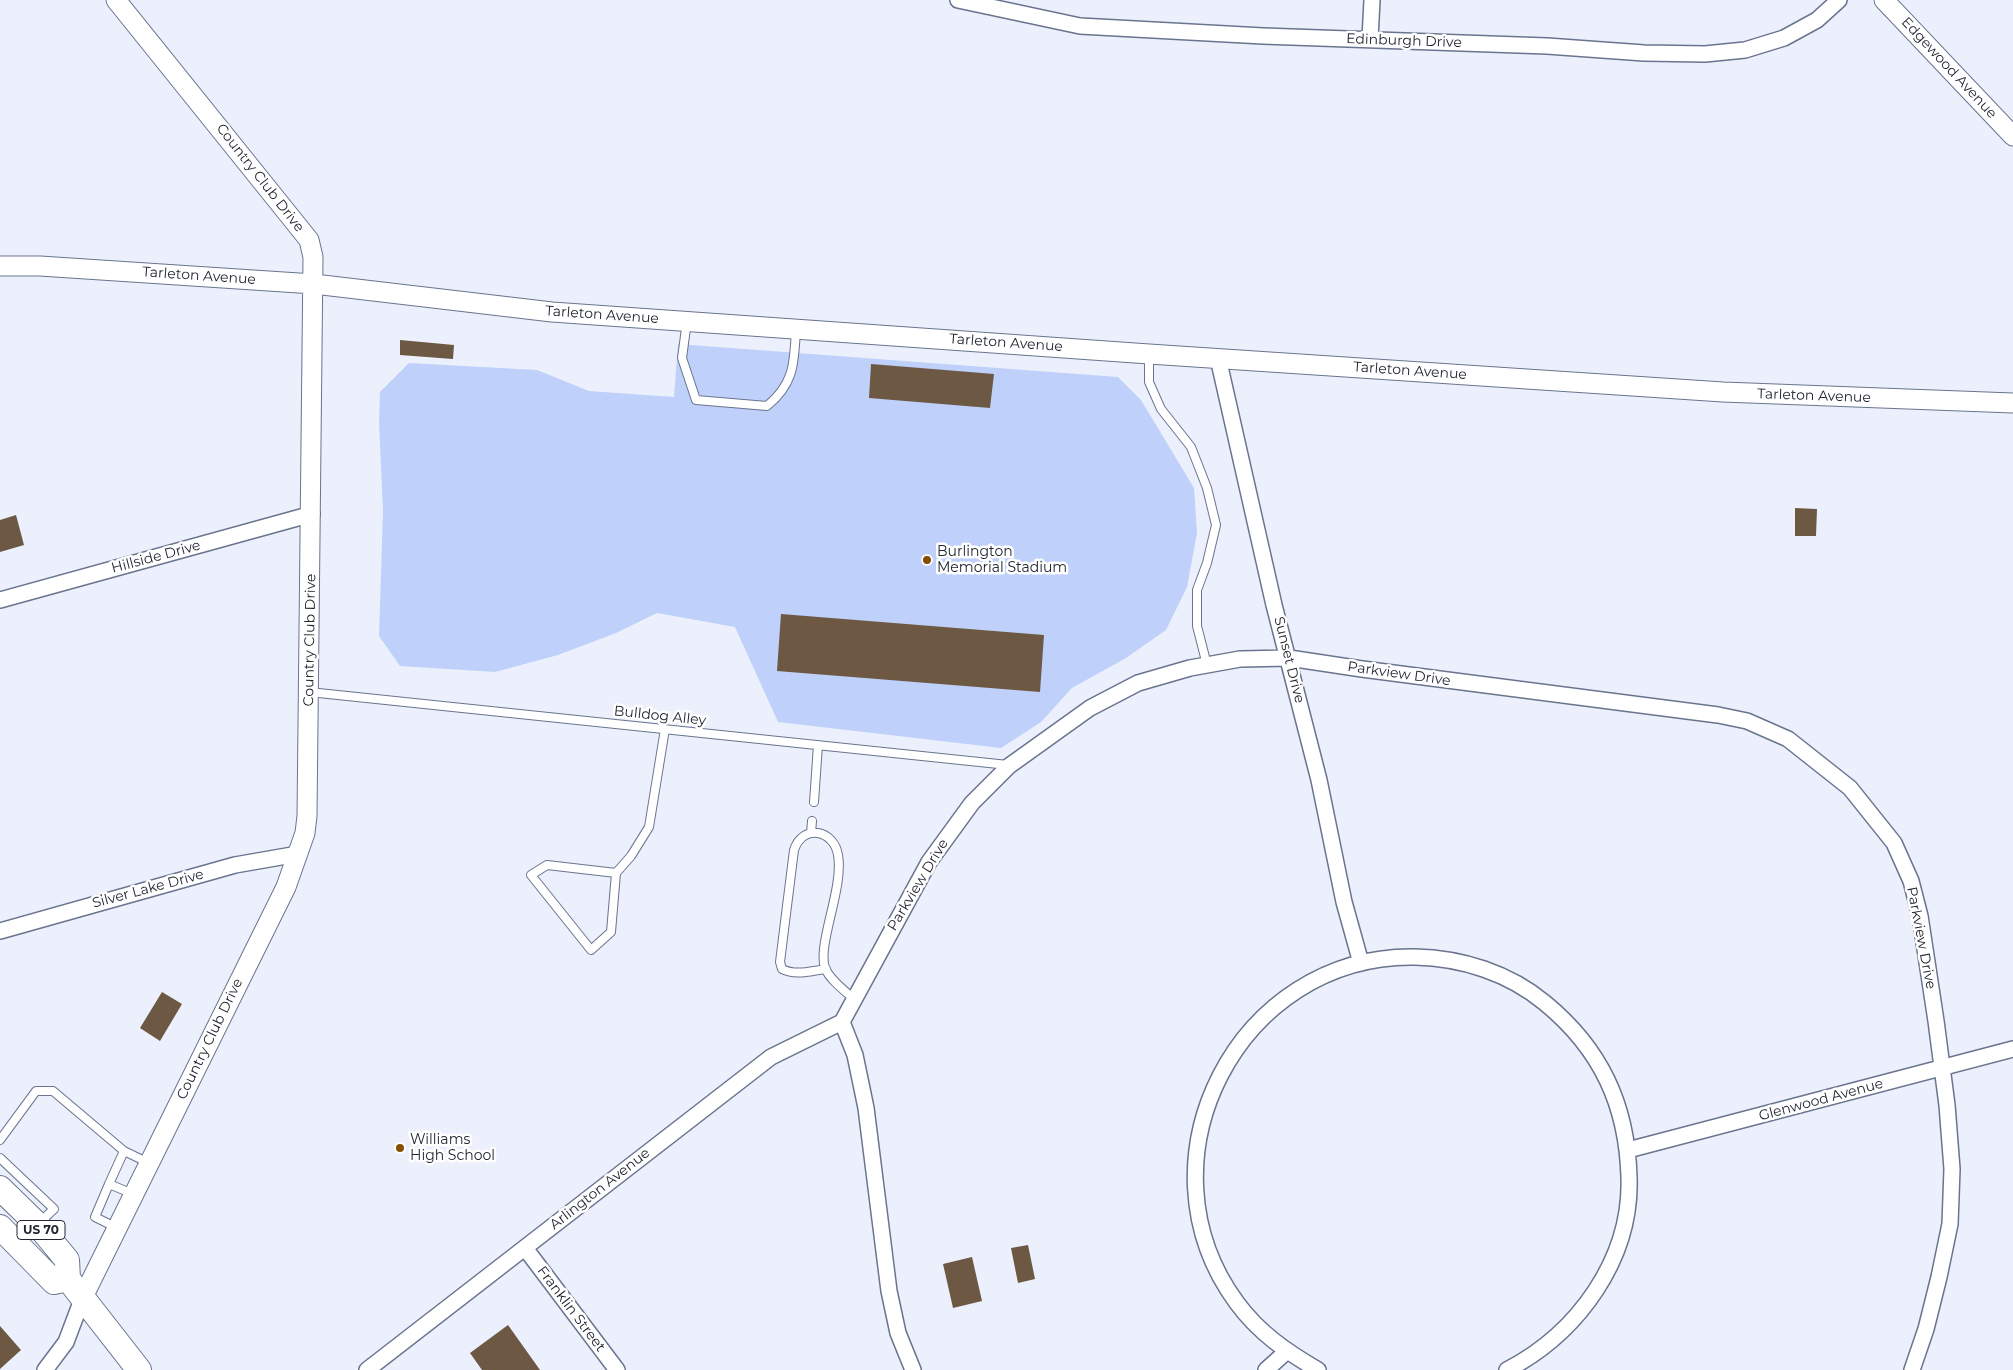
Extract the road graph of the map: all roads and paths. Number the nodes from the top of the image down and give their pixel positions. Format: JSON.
{"nodes":[{"id":1,"x":116,"y":0,"type":"edge"},
{"id":2,"x":958,"y":0,"type":"edge"},
{"id":3,"x":1372,"y":0,"type":"edge"},
{"id":4,"x":1839,"y":0,"type":"edge"},
{"id":5,"x":1884,"y":0,"type":"edge"},
{"id":6,"x":1370,"y":39,"type":"junction"},
{"id":7,"x":2013,"y":136,"type":"edge"},
{"id":8,"x":0,"y":266,"type":"edge"},
{"id":9,"x":314,"y":284,"type":"junction"},
{"id":10,"x":687,"y":321,"type":"junction"},
{"id":11,"x":796,"y":329,"type":"junction"},
{"id":12,"x":1149,"y":354,"type":"junction"},
{"id":13,"x":1218,"y":358,"type":"junction"},
{"id":14,"x":2013,"y":403,"type":"edge"},
{"id":15,"x":312,"y":514,"type":"junction"},
{"id":16,"x":0,"y":600,"type":"edge"},
{"id":17,"x":1289,"y":658,"type":"junction"},
{"id":18,"x":1206,"y":665,"type":"junction"},
{"id":19,"x":309,"y":692,"type":"junction"},
{"id":20,"x":665,"y":729,"type":"junction"},
{"id":21,"x":818,"y":745,"type":"junction"},
{"id":22,"x":1009,"y":766,"type":"junction"},
{"id":23,"x":814,"y":802,"type":"dead end"},
{"id":24,"x":812,"y":821,"type":"dead end"},
{"id":25,"x":811,"y":833,"type":"junction"},
{"id":26,"x":298,"y":854,"type":"junction"},
{"id":27,"x":616,"y":873,"type":"junction"},
{"id":28,"x":0,"y":931,"type":"edge"},
{"id":29,"x":1361,"y":963,"type":"junction"},
{"id":30,"x":826,"y":969,"type":"junction"},
{"id":31,"x":854,"y":999,"type":"junction"},
{"id":32,"x":842,"y":1022,"type":"junction"},
{"id":33,"x":2013,"y":1049,"type":"edge"},
{"id":34,"x":1942,"y":1068,"type":"junction"},
{"id":35,"x":0,"y":1140,"type":"edge"},
{"id":36,"x":1628,"y":1150,"type":"junction"},
{"id":37,"x":124,"y":1151,"type":"junction"},
{"id":38,"x":1,"y":1160,"type":"edge"},
{"id":39,"x":149,"y":1163,"type":"junction"},
{"id":40,"x":109,"y":1184,"type":"junction"},
{"id":41,"x":0,"y":1188,"type":"edge"},
{"id":42,"x":133,"y":1194,"type":"junction"},
{"id":43,"x":38,"y":1225,"type":"junction"},
{"id":44,"x":0,"y":1227,"type":"edge"},
{"id":45,"x":117,"y":1228,"type":"junction"},
{"id":46,"x":525,"y":1248,"type":"junction"},
{"id":47,"x":68,"y":1279,"type":"junction"},
{"id":48,"x":83,"y":1297,"type":"junction"},
{"id":49,"x":1286,"y":1352,"type":"junction"},
{"id":50,"x":45,"y":1370,"type":"edge"},
{"id":51,"x":139,"y":1370,"type":"edge"},
{"id":52,"x":367,"y":1370,"type":"edge"},
{"id":53,"x":617,"y":1370,"type":"edge"},
{"id":54,"x":914,"y":1370,"type":"edge"},
{"id":55,"x":1266,"y":1370,"type":"edge"},
{"id":56,"x":1318,"y":1370,"type":"edge"},
{"id":57,"x":1507,"y":1370,"type":"edge"},
{"id":58,"x":1912,"y":1370,"type":"edge"}],
"edges":[{"from":1,"to":9,"type":"street","name":"Country Club Drive"},
{"from":2,"to":6,"type":"street","name":"Edinburgh Drive"},
{"from":3,"to":6,"type":"street"},
{"from":4,"to":6,"type":"street","name":"Edinburgh Drive"},
{"from":5,"to":7,"type":"street","name":"Edgewood Avenue"},
{"from":8,"to":9,"type":"street","name":"Tarleton Avenue"},
{"from":9,"to":10,"type":"street","name":"Tarleton Avenue"},
{"from":9,"to":15,"type":"street","name":"Country Club Drive"},
{"from":10,"to":11,"type":"street","name":"Tarleton Avenue"},
{"from":10,"to":11,"type":"lane"},
{"from":11,"to":12,"type":"street","name":"Tarleton Avenue"},
{"from":12,"to":13,"type":"street","name":"Tarleton Avenue"},
{"from":12,"to":18,"type":"lane"},
{"from":13,"to":14,"type":"street","name":"Tarleton Avenue"},
{"from":13,"to":17,"type":"street","name":"Sunset Drive"},
{"from":15,"to":16,"type":"street","name":"Hillside Drive"},
{"from":15,"to":19,"type":"street","name":"Country Club Drive"},
{"from":17,"to":18,"type":"street","name":"Parkview Drive"},
{"from":17,"to":29,"type":"street","name":"Sunset Drive"},
{"from":17,"to":34,"type":"street","name":"Parkview Drive"},
{"from":18,"to":22,"type":"street","name":"Parkview Drive"},
{"from":19,"to":20,"type":"lane","name":"Bulldog Alley"},
{"from":19,"to":26,"type":"street","name":"Country Club Drive"},
{"from":20,"to":21,"type":"lane","name":"Bulldog Alley"},
{"from":20,"to":27,"type":"lane"},
{"from":21,"to":22,"type":"lane","name":"Bulldog Alley"},
{"from":21,"to":23,"type":"lane"},
{"from":22,"to":31,"type":"street","name":"Parkview Drive"},
{"from":24,"to":25,"type":"lane"},
{"from":25,"to":30,"type":"lane"},
{"from":25,"to":30,"type":"lane"},
{"from":26,"to":28,"type":"street","name":"Silver Lake Drive"},
{"from":26,"to":39,"type":"street","name":"Country Club Drive"},
{"from":27,"to":27,"type":"lane"},
{"from":29,"to":36,"type":"street"},
{"from":29,"to":49,"type":"street"},
{"from":30,"to":31,"type":"lane"},
{"from":31,"to":32,"type":"street","name":"Parkview Drive"},
{"from":32,"to":46,"type":"street","name":"Arlington Avenue"},
{"from":32,"to":54,"type":"street"},
{"from":33,"to":34,"type":"street","name":"Glenwood Avenue"},
{"from":34,"to":36,"type":"street","name":"Glenwood Avenue"},
{"from":34,"to":58,"type":"street","name":"Parkview Drive"},
{"from":35,"to":37,"type":"lane"},
{"from":36,"to":57,"type":"street"},
{"from":37,"to":39,"type":"lane"},
{"from":37,"to":40,"type":"lane"},
{"from":38,"to":43,"type":"lane"},
{"from":39,"to":42,"type":"street","name":"Country Club Drive"},
{"from":40,"to":42,"type":"lane"},
{"from":40,"to":45,"type":"lane"},
{"from":41,"to":43,"type":"main road","number":"US 70"},
{"from":42,"to":45,"type":"street","name":"Country Club Drive"},
{"from":43,"to":47,"type":"main road","number":"US 70"},
{"from":44,"to":47,"type":"main road","number":"US 70"},
{"from":45,"to":48,"type":"street","name":"Country Club Drive"},
{"from":46,"to":52,"type":"street","name":"Arlington Avenue"},
{"from":46,"to":53,"type":"street","name":"Franklin Street"},
{"from":47,"to":48,"type":"main road","number":"US 70"},
{"from":48,"to":50,"type":"street"},
{"from":48,"to":51,"type":"main road","number":"US 70"},
{"from":49,"to":55,"type":"street"},
{"from":49,"to":56,"type":"street"}]}
